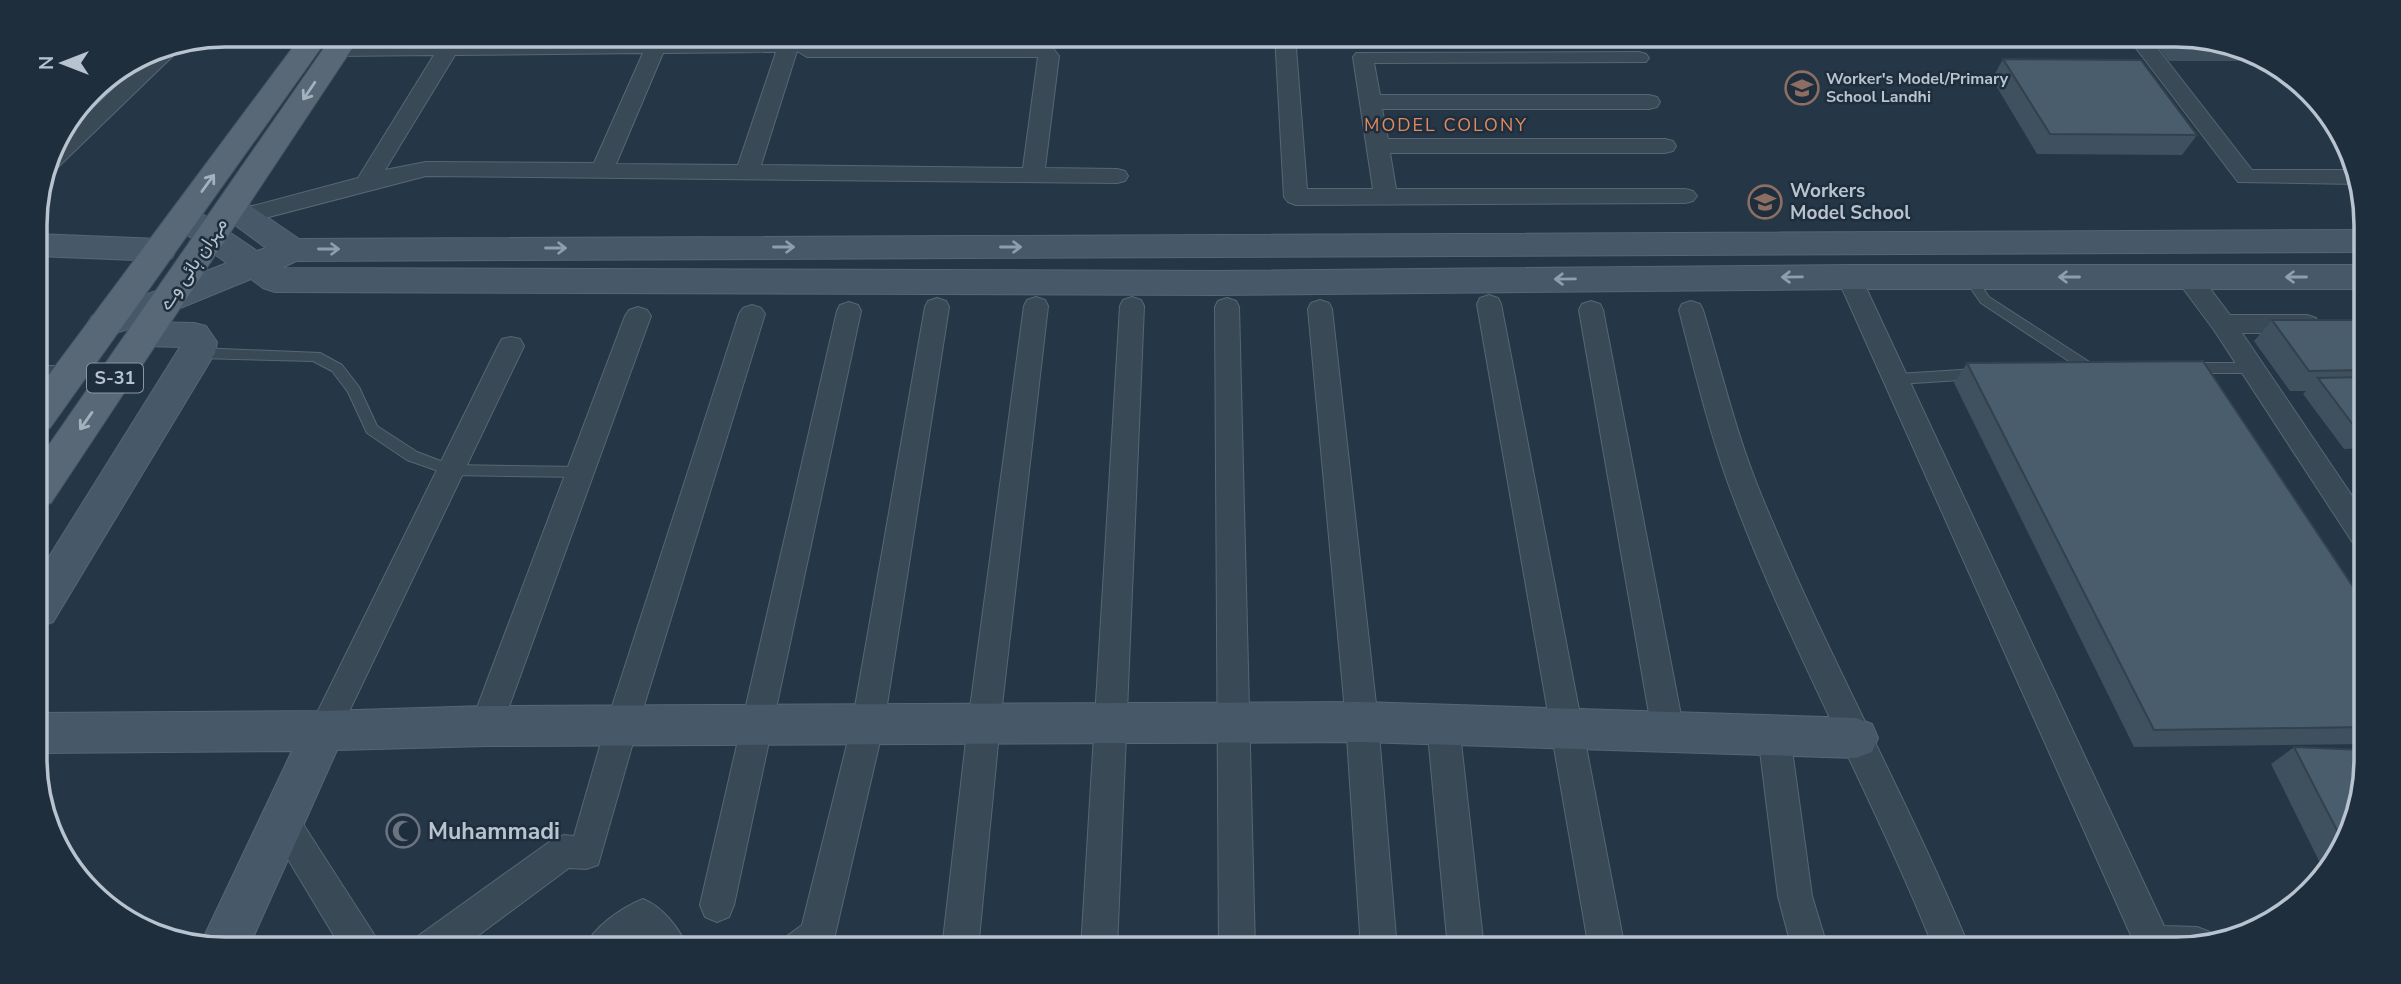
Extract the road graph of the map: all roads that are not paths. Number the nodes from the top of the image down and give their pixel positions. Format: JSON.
{"nodes":[{"id":1,"x":327,"y":47,"type":"edge"},
{"id":2,"x":329,"y":47,"type":"edge"},
{"id":3,"x":458,"y":47,"type":"edge"},
{"id":4,"x":656,"y":47,"type":"edge"},
{"id":5,"x":788,"y":47,"type":"edge"},
{"id":6,"x":899,"y":47,"type":"edge"},
{"id":7,"x":1286,"y":47,"type":"edge"},
{"id":8,"x":1362,"y":47,"type":"edge"},
{"id":9,"x":2145,"y":47,"type":"edge"},
{"id":10,"x":1363,"y":57,"type":"junction"},
{"id":11,"x":1639,"y":58,"type":"dead end"},
{"id":12,"x":155,"y":62,"type":"edge"},
{"id":13,"x":1372,"y":102,"type":"junction"},
{"id":14,"x":1649,"y":102,"type":"dead end"},
{"id":15,"x":1378,"y":146,"type":"junction"},
{"id":16,"x":1665,"y":146,"type":"dead end"},
{"id":17,"x":65,"y":147,"type":"edge"},
{"id":18,"x":602,"y":171,"type":"junction"},
{"id":19,"x":747,"y":173,"type":"junction"},
{"id":20,"x":1033,"y":175,"type":"junction"},
{"id":21,"x":1117,"y":176,"type":"dead end"},
{"id":22,"x":2347,"y":177,"type":"edge"},
{"id":23,"x":365,"y":184,"type":"junction"},
{"id":24,"x":1685,"y":196,"type":"dead end"},
{"id":25,"x":1386,"y":197,"type":"junction"},
{"id":26,"x":237,"y":211,"type":"junction"},
{"id":27,"x":184,"y":217,"type":"junction"},
{"id":28,"x":211,"y":236,"type":"junction"},
{"id":29,"x":2354,"y":241,"type":"edge"},
{"id":30,"x":48,"y":245,"type":"edge"},
{"id":31,"x":160,"y":250,"type":"junction"},
{"id":32,"x":292,"y":250,"type":"junction"},
{"id":33,"x":264,"y":273,"type":"junction"},
{"id":34,"x":1849,"y":277,"type":"junction"},
{"id":35,"x":1969,"y":277,"type":"junction"},
{"id":36,"x":2188,"y":277,"type":"junction"},
{"id":37,"x":2354,"y":277,"type":"edge"},
{"id":38,"x":169,"y":299,"type":"junction"},
{"id":39,"x":1489,"y":304,"type":"dead end"},
{"id":40,"x":1035,"y":306,"type":"dead end"},
{"id":41,"x":1132,"y":306,"type":"dead end"},
{"id":42,"x":937,"y":307,"type":"dead end"},
{"id":43,"x":1227,"y":307,"type":"dead end"},
{"id":44,"x":1320,"y":309,"type":"dead end"},
{"id":45,"x":1591,"y":310,"type":"dead end"},
{"id":46,"x":1691,"y":310,"type":"dead end"},
{"id":47,"x":849,"y":311,"type":"dead end"},
{"id":48,"x":752,"y":314,"type":"dead end"},
{"id":49,"x":638,"y":316,"type":"dead end"},
{"id":50,"x":2223,"y":324,"type":"junction"},
{"id":51,"x":2326,"y":324,"type":"edge"},
{"id":52,"x":104,"y":325,"type":"junction"},
{"id":53,"x":145,"y":334,"type":"junction"},
{"id":54,"x":511,"y":346,"type":"dead end"},
{"id":55,"x":197,"y":353,"type":"junction"},
{"id":56,"x":2170,"y":368,"type":"edge"},
{"id":57,"x":2250,"y":368,"type":"junction"},
{"id":58,"x":2063,"y":369,"type":"edge"},
{"id":59,"x":48,"y":371,"type":"edge"},
{"id":60,"x":71,"y":371,"type":"junction"},
{"id":61,"x":1987,"y":374,"type":"edge"},
{"id":62,"x":1898,"y":379,"type":"junction"},
{"id":63,"x":48,"y":403,"type":"edge"},
{"id":64,"x":450,"y":470,"type":"junction"},
{"id":65,"x":580,"y":472,"type":"junction"},
{"id":66,"x":48,"y":477,"type":"edge"},
{"id":67,"x":2354,"y":522,"type":"edge"},
{"id":68,"x":47,"y":595,"type":"edge"},
{"id":69,"x":1362,"y":722,"type":"junction"},
{"id":70,"x":984,"y":723,"type":"junction"},
{"id":71,"x":1110,"y":723,"type":"junction"},
{"id":72,"x":1233,"y":723,"type":"junction"},
{"id":73,"x":755,"y":724,"type":"junction"},
{"id":74,"x":868,"y":724,"type":"junction"},
{"id":75,"x":1443,"y":724,"type":"junction"},
{"id":76,"x":622,"y":725,"type":"junction"},
{"id":77,"x":486,"y":726,"type":"junction"},
{"id":78,"x":1565,"y":727,"type":"junction"},
{"id":79,"x":324,"y":731,"type":"junction"},
{"id":80,"x":1668,"y":731,"type":"junction"},
{"id":81,"x":47,"y":733,"type":"edge"},
{"id":82,"x":1774,"y":735,"type":"junction"},
{"id":83,"x":1856,"y":738,"type":"junction"},
{"id":84,"x":282,"y":821,"type":"junction"},
{"id":85,"x":717,"y":905,"type":"dead end"},
{"id":86,"x":1237,"y":936,"type":"edge"},
{"id":87,"x":1378,"y":936,"type":"edge"},
{"id":88,"x":1465,"y":936,"type":"edge"},
{"id":89,"x":1605,"y":936,"type":"edge"},
{"id":90,"x":1806,"y":936,"type":"edge"},
{"id":91,"x":1947,"y":936,"type":"edge"},
{"id":92,"x":2150,"y":936,"type":"edge"},
{"id":93,"x":229,"y":937,"type":"edge"},
{"id":94,"x":354,"y":937,"type":"edge"},
{"id":95,"x":447,"y":937,"type":"edge"},
{"id":96,"x":617,"y":937,"type":"edge"},
{"id":97,"x":660,"y":937,"type":"edge"},
{"id":98,"x":815,"y":937,"type":"edge"},
{"id":99,"x":961,"y":937,"type":"edge"},
{"id":100,"x":1100,"y":937,"type":"edge"}],
"edges":[{"from":27,"to":1,"type":"main road","name":"مہران ہائی وے","number":"S-31","one_way":true},
{"from":2,"to":26,"type":"main road","name":"مہران ہائی وے","number":"S-31","one_way":true},
{"from":3,"to":23,"type":"street"},
{"from":4,"to":18,"type":"street"},
{"from":5,"to":19,"type":"street"},
{"from":6,"to":20,"type":"street"},
{"from":7,"to":25,"type":"street"},
{"from":8,"to":10,"type":"street"},
{"from":9,"to":22,"type":"street"},
{"from":10,"to":11,"type":"street"},
{"from":10,"to":13,"type":"street"},
{"from":12,"to":17,"type":"street"},
{"from":13,"to":14,"type":"street"},
{"from":13,"to":15,"type":"street"},
{"from":15,"to":16,"type":"street"},
{"from":15,"to":25,"type":"street"},
{"from":18,"to":19,"type":"street"},
{"from":18,"to":23,"type":"street"},
{"from":19,"to":20,"type":"street"},
{"from":20,"to":21,"type":"street"},
{"from":23,"to":26,"type":"street"},
{"from":24,"to":25,"type":"street"},
{"from":26,"to":28,"type":"main road","name":"مہران ہائی وے","number":"S-31"},
{"from":26,"to":32,"type":"street"},
{"from":27,"to":28,"type":"street"},
{"from":27,"to":31,"type":"main road","name":"مہران ہائی وے","number":"S-31"},
{"from":28,"to":33,"type":"street"},
{"from":28,"to":38,"type":"main road","name":"مہران ہائی وے","number":"S-31"},
{"from":32,"to":29,"type":"street","one_way":true},
{"from":30,"to":31,"type":"street"},
{"from":31,"to":52,"type":"main road","name":"مہران ہائی وے","number":"S-31"},
{"from":32,"to":33,"type":"street"},
{"from":34,"to":33,"type":"street","one_way":true},
{"from":33,"to":38,"type":"street"},
{"from":33,"to":53,"type":"street"},
{"from":34,"to":35,"type":"street"},
{"from":34,"to":62,"type":"street"},
{"from":36,"to":35,"type":"street","one_way":true},
{"from":35,"to":58,"type":"lane"},
{"from":37,"to":36,"type":"street","one_way":true},
{"from":36,"to":50,"type":"street"},
{"from":38,"to":52,"type":"street"},
{"from":38,"to":53,"type":"main road","name":"مہران ہائی وے","number":"S-31"},
{"from":39,"to":78,"type":"street"},
{"from":40,"to":70,"type":"street"},
{"from":41,"to":71,"type":"street"},
{"from":42,"to":74,"type":"street"},
{"from":43,"to":72,"type":"street"},
{"from":44,"to":69,"type":"street"},
{"from":45,"to":80,"type":"street"},
{"from":46,"to":83,"type":"street"},
{"from":47,"to":73,"type":"street"},
{"from":48,"to":76,"type":"street"},
{"from":49,"to":65,"type":"street"},
{"from":50,"to":51,"type":"street"},
{"from":50,"to":57,"type":"street"},
{"from":52,"to":60,"type":"main road","name":"مہران ہائی وے","number":"S-31"},
{"from":53,"to":55,"type":"street"},
{"from":53,"to":66,"type":"main road","name":"مہران ہائی وے","number":"S-31","one_way":true},
{"from":54,"to":64,"type":"street"},
{"from":55,"to":64,"type":"lane"},
{"from":55,"to":68,"type":"street"},
{"from":56,"to":57,"type":"lane"},
{"from":57,"to":67,"type":"street"},
{"from":59,"to":60,"type":"lane"},
{"from":60,"to":63,"type":"main road","name":"مہران ہائی وے","number":"S-31"},
{"from":61,"to":62,"type":"lane"},
{"from":62,"to":92,"type":"street"},
{"from":64,"to":65,"type":"lane"},
{"from":64,"to":79,"type":"street"},
{"from":65,"to":77,"type":"street"},
{"from":69,"to":72,"type":"street"},
{"from":69,"to":75,"type":"street"},
{"from":69,"to":87,"type":"street"},
{"from":70,"to":71,"type":"street"},
{"from":70,"to":74,"type":"street"},
{"from":70,"to":99,"type":"street"},
{"from":71,"to":72,"type":"street"},
{"from":71,"to":100,"type":"street"},
{"from":72,"to":86,"type":"street"},
{"from":73,"to":74,"type":"street"},
{"from":73,"to":76,"type":"street"},
{"from":73,"to":85,"type":"street"},
{"from":74,"to":98,"type":"street"},
{"from":75,"to":78,"type":"street"},
{"from":75,"to":88,"type":"street"},
{"from":76,"to":77,"type":"street"},
{"from":76,"to":95,"type":"street"},
{"from":77,"to":79,"type":"street"},
{"from":78,"to":80,"type":"street"},
{"from":78,"to":89,"type":"street"},
{"from":79,"to":81,"type":"street"},
{"from":79,"to":84,"type":"street"},
{"from":80,"to":82,"type":"street"},
{"from":82,"to":83,"type":"street"},
{"from":82,"to":90,"type":"street"},
{"from":83,"to":91,"type":"street"},
{"from":84,"to":93,"type":"street"},
{"from":84,"to":94,"type":"street"},
{"from":96,"to":97,"type":"street"}]}
